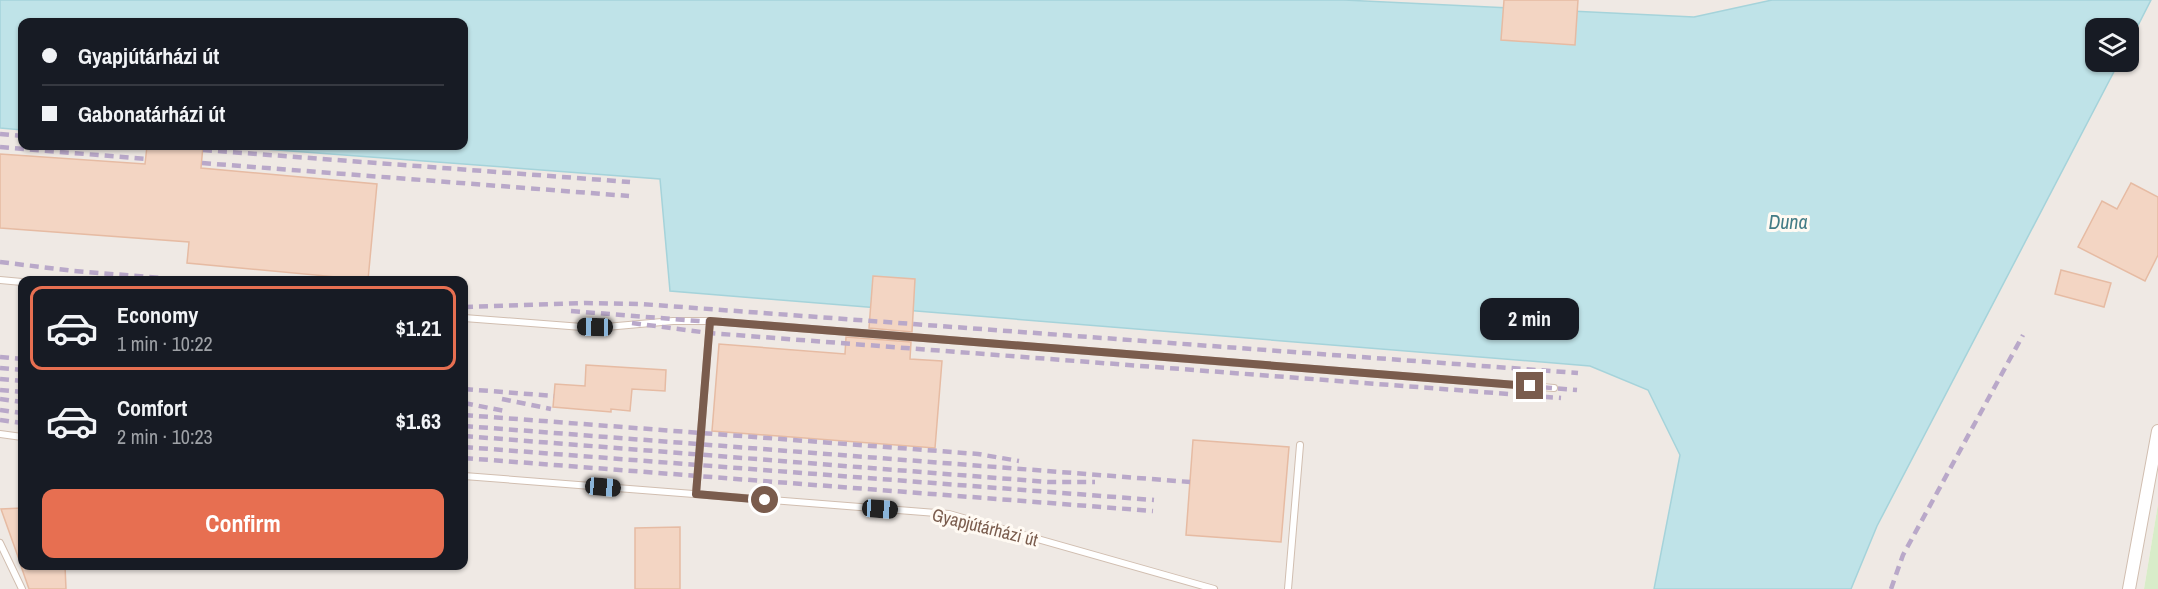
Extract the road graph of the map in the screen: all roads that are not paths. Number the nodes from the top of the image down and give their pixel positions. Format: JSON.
{"nodes":[{"id":1,"x":0,"y":280,"type":"edge"},
{"id":2,"x":18,"y":282,"type":"edge"},
{"id":3,"x":468,"y":318,"type":"edge"},
{"id":4,"x":710,"y":321,"type":"junction"},
{"id":5,"x":1554,"y":388,"type":"dead end"},
{"id":6,"x":2158,"y":430,"type":"edge"},
{"id":7,"x":0,"y":434,"type":"edge"},
{"id":8,"x":18,"y":436,"type":"edge"},
{"id":9,"x":1300,"y":445,"type":"dead end"},
{"id":10,"x":468,"y":476,"type":"edge"},
{"id":11,"x":696,"y":494,"type":"junction"},
{"id":12,"x":0,"y":543,"type":"edge"},
{"id":13,"x":22,"y":589,"type":"edge"},
{"id":14,"x":1214,"y":589,"type":"edge"},
{"id":15,"x":1288,"y":589,"type":"edge"},
{"id":16,"x":2129,"y":589,"type":"edge"}],
"edges":[{"from":1,"to":2,"type":"lane"},
{"from":3,"to":4,"type":"lane"},
{"from":4,"to":5,"type":"lane"},
{"from":4,"to":11,"type":"lane"},
{"from":6,"to":16,"type":"street"},
{"from":7,"to":8,"type":"lane"},
{"from":9,"to":15,"type":"lane"},
{"from":10,"to":11,"type":"lane","name":"Gyapjútárházi út"},
{"from":11,"to":14,"type":"lane","name":"Gyapjútárházi út"},
{"from":12,"to":13,"type":"lane"}]}
